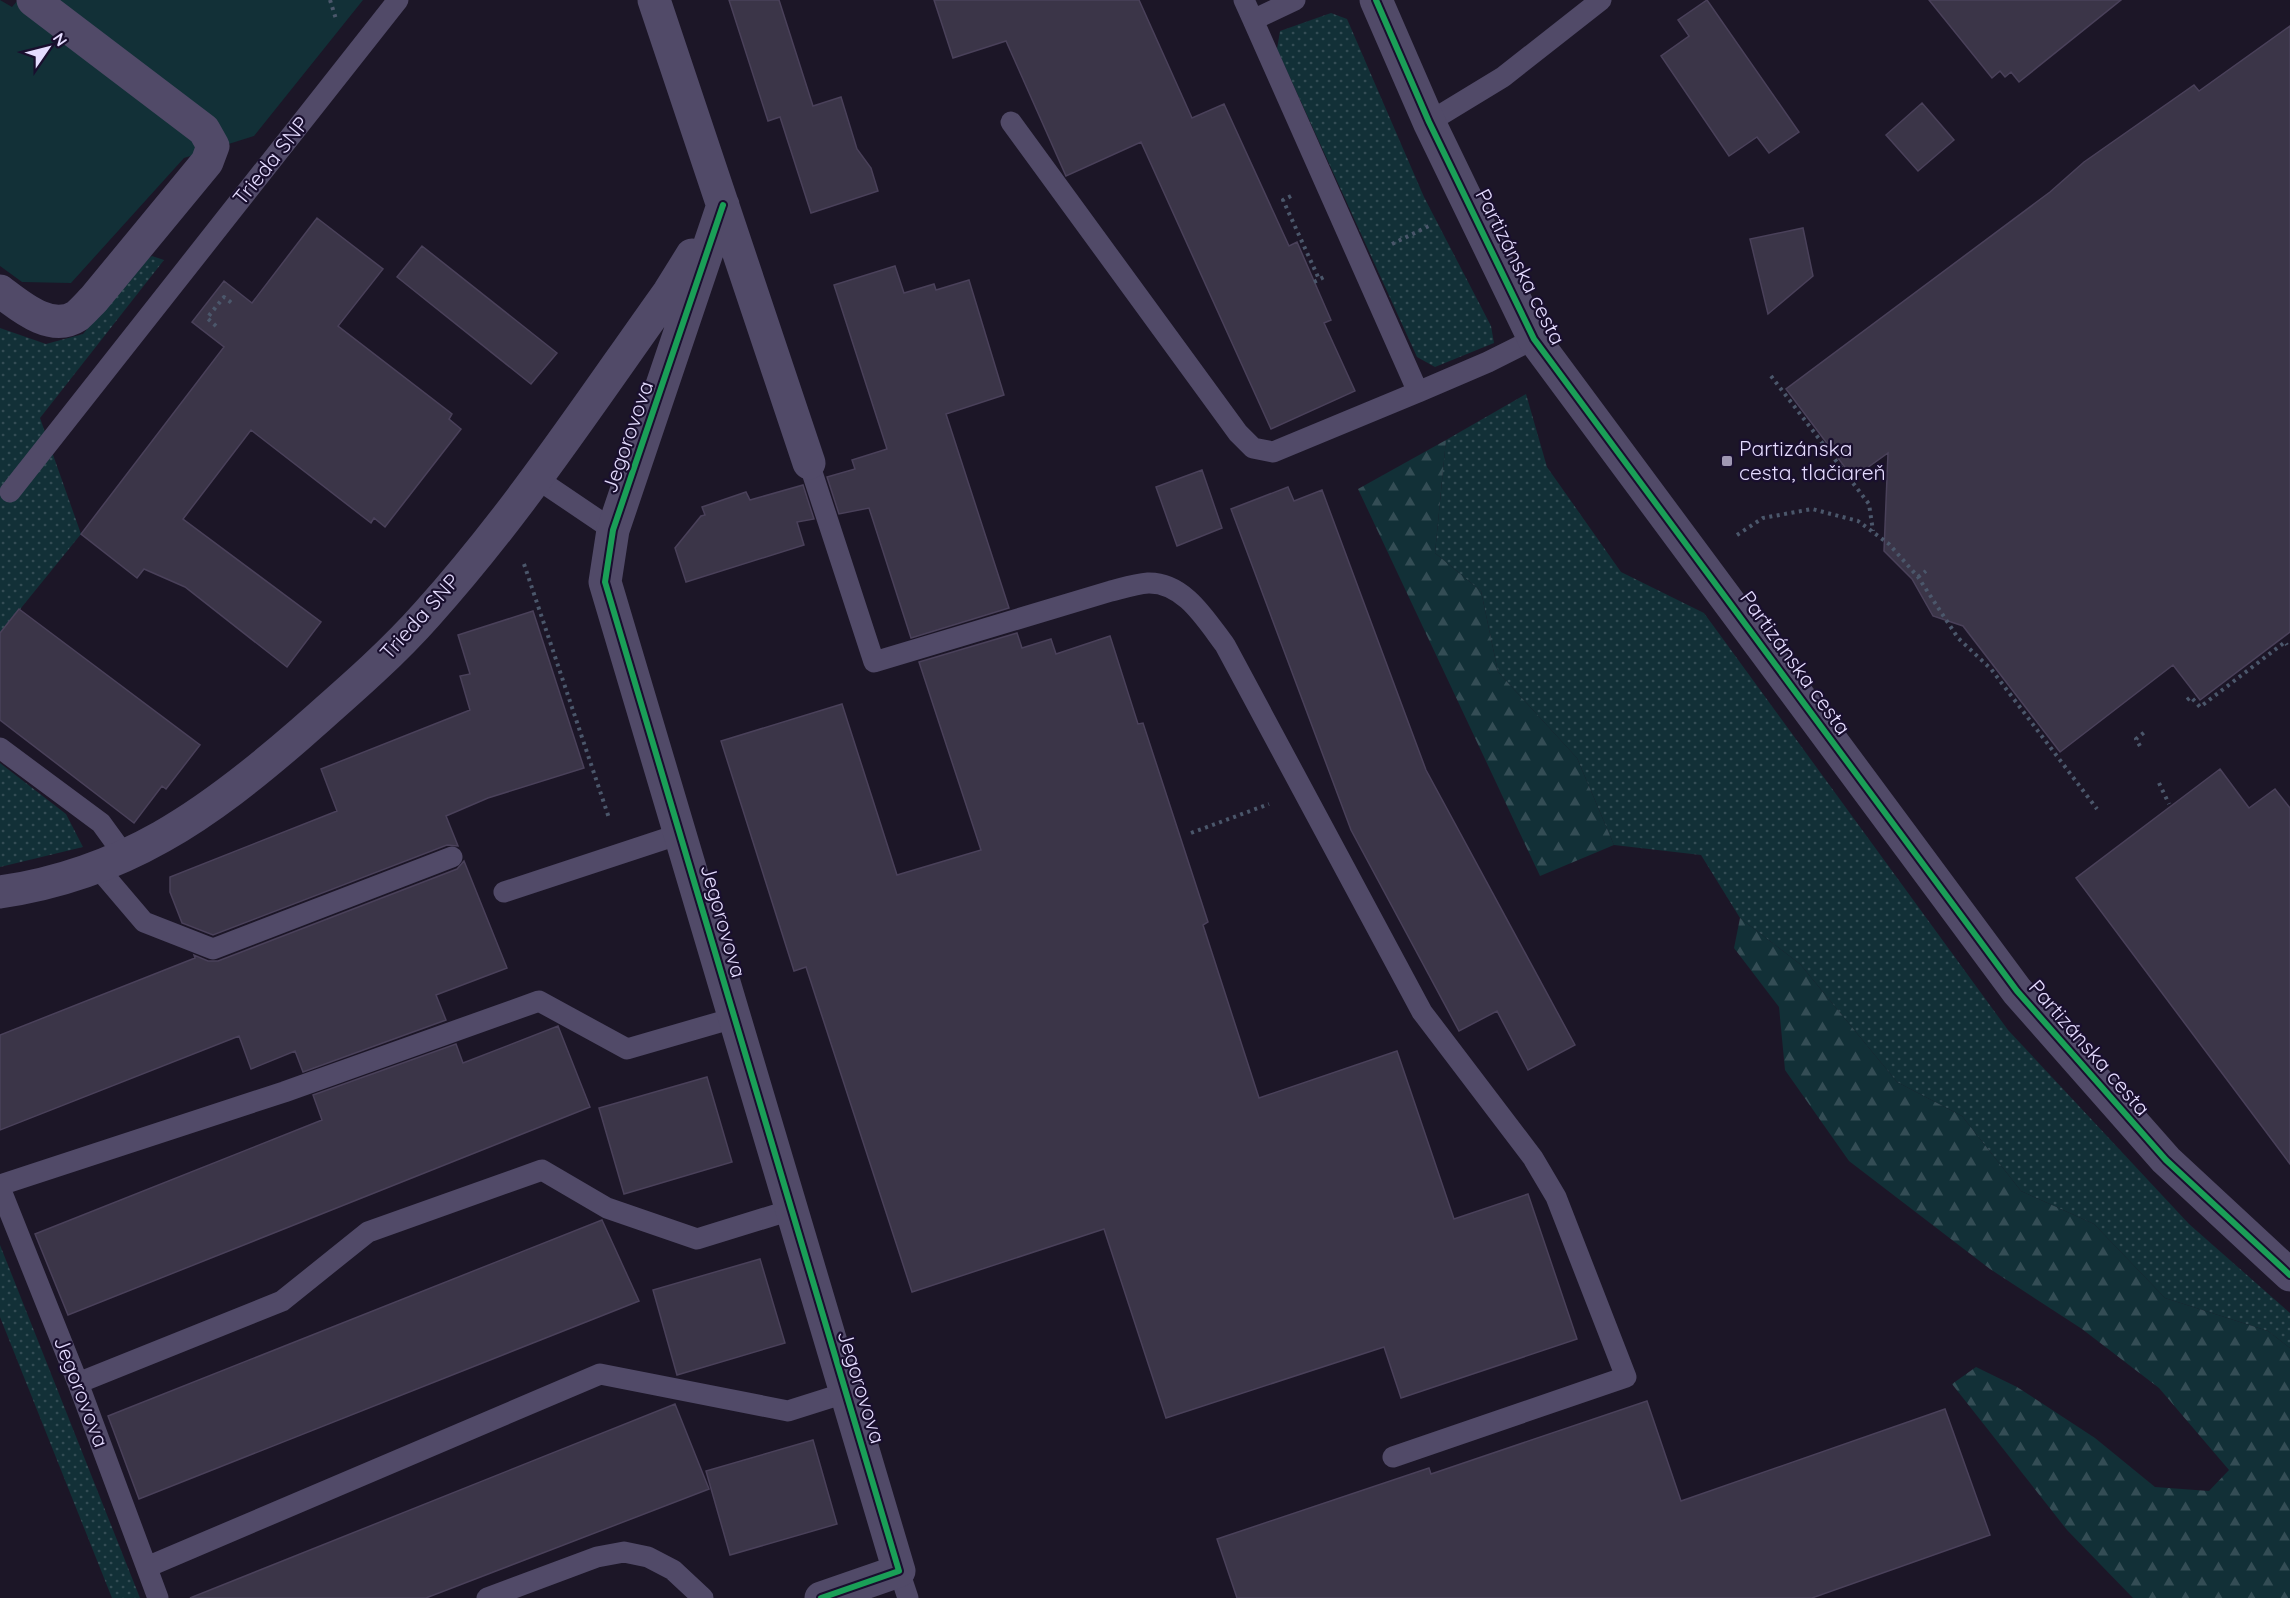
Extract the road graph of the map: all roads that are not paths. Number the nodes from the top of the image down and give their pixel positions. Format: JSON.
{"nodes":[{"id":1,"x":33,"y":0,"type":"edge"},
{"id":2,"x":398,"y":0,"type":"edge"},
{"id":3,"x":654,"y":0,"type":"edge"},
{"id":4,"x":1244,"y":0,"type":"edge"},
{"id":5,"x":1294,"y":0,"type":"edge"},
{"id":6,"x":1376,"y":0,"type":"edge"},
{"id":7,"x":1601,"y":0,"type":"edge"},
{"id":8,"x":1253,"y":20,"type":"junction"},
{"id":9,"x":1011,"y":122,"type":"dead end"},
{"id":10,"x":1429,"y":122,"type":"junction"},
{"id":11,"x":723,"y":205,"type":"junction"},
{"id":12,"x":0,"y":291,"type":"edge"},
{"id":13,"x":1534,"y":339,"type":"junction"},
{"id":14,"x":1418,"y":392,"type":"junction"},
{"id":15,"x":809,"y":463,"type":"joint"},
{"id":16,"x":536,"y":478,"type":"junction"},
{"id":17,"x":10,"y":492,"type":"dead end"},
{"id":18,"x":614,"y":530,"type":"junction"},
{"id":19,"x":0,"y":748,"type":"edge"},
{"id":20,"x":680,"y":834,"type":"junction"},
{"id":21,"x":452,"y":857,"type":"dead end"},
{"id":22,"x":111,"y":862,"type":"junction"},
{"id":23,"x":0,"y":892,"type":"edge"},
{"id":24,"x":504,"y":892,"type":"dead end"},
{"id":25,"x":734,"y":1018,"type":"junction"},
{"id":26,"x":0,"y":1186,"type":"edge"},
{"id":27,"x":791,"y":1210,"type":"junction"},
{"id":28,"x":2290,"y":1275,"type":"edge"},
{"id":29,"x":78,"y":1383,"type":"junction"},
{"id":30,"x":845,"y":1393,"type":"junction"},
{"id":31,"x":1393,"y":1457,"type":"dead end"},
{"id":32,"x":147,"y":1567,"type":"junction"},
{"id":33,"x":903,"y":1584,"type":"edge"},
{"id":34,"x":159,"y":1598,"type":"edge"},
{"id":35,"x":487,"y":1598,"type":"edge"},
{"id":36,"x":702,"y":1598,"type":"edge"},
{"id":37,"x":821,"y":1598,"type":"edge"}],
"edges":[{"from":1,"to":12,"type":"street"},
{"from":2,"to":17,"type":"lane","name":"Trieda SNP"},
{"from":3,"to":11,"type":"street"},
{"from":4,"to":8,"type":"lane"},
{"from":5,"to":8,"type":"lane"},
{"from":6,"to":10,"type":"street","name":"Partizánska cesta"},
{"from":7,"to":10,"type":"lane"},
{"from":8,"to":14,"type":"lane"},
{"from":9,"to":14,"type":"lane"},
{"from":10,"to":13,"type":"street","name":"Partizánska cesta"},
{"from":11,"to":15,"type":"street"},
{"from":11,"to":16,"type":"street","name":"Trieda SNP"},
{"from":11,"to":18,"type":"street","name":"Jegorovova"},
{"from":13,"to":14,"type":"lane"},
{"from":13,"to":28,"type":"street","name":"Partizánska cesta"},
{"from":15,"to":31,"type":"lane"},
{"from":16,"to":18,"type":"lane"},
{"from":16,"to":22,"type":"street","name":"Trieda SNP"},
{"from":18,"to":20,"type":"street","name":"Jegorovova"},
{"from":19,"to":22,"type":"lane"},
{"from":20,"to":24,"type":"lane"},
{"from":20,"to":25,"type":"street","name":"Jegorovova"},
{"from":21,"to":22,"type":"lane"},
{"from":22,"to":23,"type":"street","name":"Trieda SNP"},
{"from":25,"to":26,"type":"lane"},
{"from":25,"to":27,"type":"street","name":"Jegorovova"},
{"from":26,"to":29,"type":"lane","name":"Jegorovova"},
{"from":27,"to":29,"type":"lane"},
{"from":27,"to":30,"type":"street","name":"Jegorovova"},
{"from":29,"to":32,"type":"lane","name":"Jegorovova"},
{"from":30,"to":32,"type":"lane"},
{"from":30,"to":33,"type":"street","name":"Jegorovova"},
{"from":32,"to":34,"type":"lane","name":"Jegorovova"},
{"from":33,"to":37,"type":"street","name":"Jegorovova"},
{"from":35,"to":36,"type":"lane"}]}
